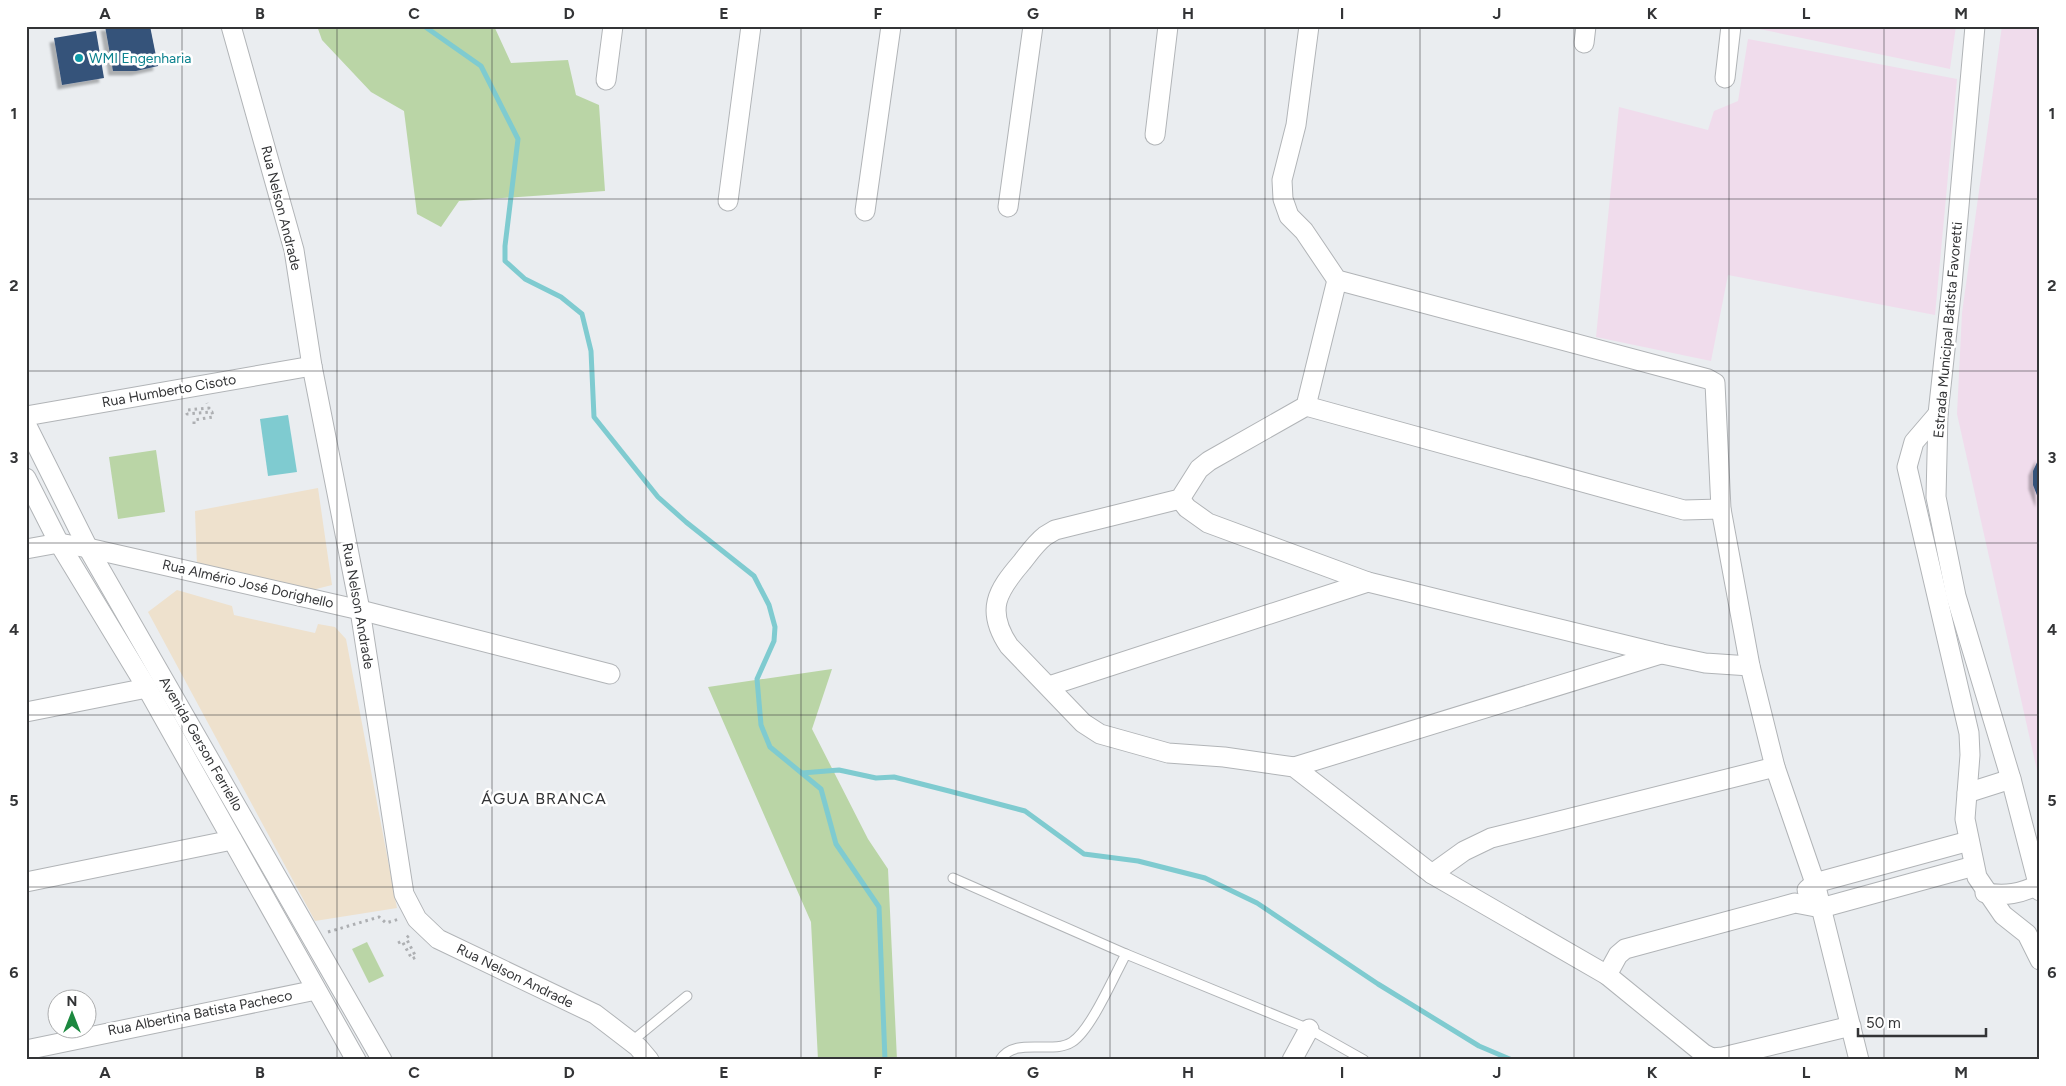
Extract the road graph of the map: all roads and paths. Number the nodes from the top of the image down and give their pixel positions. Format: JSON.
{"nodes":[{"id":1,"x":231,"y":26,"type":"edge"},
{"id":2,"x":613,"y":26,"type":"edge"},
{"id":3,"x":751,"y":26,"type":"edge"},
{"id":4,"x":890,"y":26,"type":"edge"},
{"id":5,"x":1033,"y":26,"type":"edge"},
{"id":6,"x":1168,"y":26,"type":"edge"},
{"id":7,"x":1309,"y":26,"type":"edge"},
{"id":8,"x":1731,"y":26,"type":"edge"},
{"id":9,"x":1975,"y":26,"type":"edge"},
{"id":10,"x":1724,"y":78,"type":"dead end"},
{"id":11,"x":606,"y":80,"type":"dead end"},
{"id":12,"x":1155,"y":135,"type":"dead end"},
{"id":13,"x":728,"y":202,"type":"dead end"},
{"id":14,"x":1008,"y":207,"type":"dead end"},
{"id":15,"x":865,"y":210,"type":"dead end"},
{"id":16,"x":1337,"y":280,"type":"junction"},
{"id":17,"x":312,"y":366,"type":"junction"},
{"id":18,"x":182,"y":389,"type":"junction"},
{"id":19,"x":1306,"y":406,"type":"junction"},
{"id":20,"x":1938,"y":414,"type":"junction"},
{"id":21,"x":26,"y":416,"type":"edge"},
{"id":22,"x":26,"y":424,"type":"edge"},
{"id":23,"x":194,"y":424,"type":"dead end"},
{"id":24,"x":26,"y":478,"type":"edge"},
{"id":25,"x":1180,"y":499,"type":"junction"},
{"id":26,"x":1721,"y":509,"type":"junction"},
{"id":27,"x":59,"y":543,"type":"junction"},
{"id":28,"x":88,"y":548,"type":"junction"},
{"id":29,"x":26,"y":549,"type":"edge"},
{"id":30,"x":1368,"y":582,"type":"junction"},
{"id":31,"x":360,"y":610,"type":"junction"},
{"id":32,"x":1662,"y":654,"type":"junction"},
{"id":33,"x":1750,"y":666,"type":"junction"},
{"id":34,"x":610,"y":674,"type":"dead end"},
{"id":35,"x":1049,"y":686,"type":"junction"},
{"id":36,"x":147,"y":688,"type":"junction"},
{"id":37,"x":26,"y":712,"type":"edge"},
{"id":38,"x":1294,"y":767,"type":"junction"},
{"id":39,"x":1776,"y":767,"type":"junction"},
{"id":40,"x":2011,"y":779,"type":"junction"},
{"id":41,"x":1967,"y":794,"type":"junction"},
{"id":42,"x":232,"y":840,"type":"junction"},
{"id":43,"x":1970,"y":841,"type":"junction"},
{"id":44,"x":1974,"y":866,"type":"junction"},
{"id":45,"x":1432,"y":874,"type":"junction"},
{"id":46,"x":953,"y":878,"type":"dead end"},
{"id":47,"x":26,"y":882,"type":"edge"},
{"id":48,"x":1815,"y":883,"type":"junction"},
{"id":49,"x":2039,"y":888,"type":"edge"},
{"id":50,"x":1986,"y":892,"type":"junction"},
{"id":51,"x":1795,"y":903,"type":"junction"},
{"id":52,"x":1821,"y":908,"type":"junction"},
{"id":53,"x":418,"y":920,"type":"junction"},
{"id":54,"x":312,"y":938,"type":"junction"},
{"id":55,"x":398,"y":943,"type":"dead end"},
{"id":56,"x":1126,"y":954,"type":"junction"},
{"id":57,"x":2040,"y":960,"type":"edge"},
{"id":58,"x":1607,"y":975,"type":"junction"},
{"id":59,"x":316,"y":990,"type":"junction"},
{"id":60,"x":687,"y":996,"type":"dead end"},
{"id":61,"x":1851,"y":1026,"type":"junction"},
{"id":62,"x":1309,"y":1029,"type":"junction"},
{"id":63,"x":630,"y":1042,"type":"junction"},
{"id":64,"x":26,"y":1050,"type":"edge"},
{"id":65,"x":356,"y":1060,"type":"edge"},
{"id":66,"x":382,"y":1060,"type":"edge"},
{"id":67,"x":649,"y":1060,"type":"edge"},
{"id":68,"x":1000,"y":1060,"type":"edge"},
{"id":69,"x":1292,"y":1060,"type":"edge"},
{"id":70,"x":1364,"y":1060,"type":"edge"},
{"id":71,"x":1860,"y":1060,"type":"edge"}],
"edges":[{"from":1,"to":17,"type":"street","name":"Rua Nelson Andrade"},
{"from":2,"to":11,"type":"street"},
{"from":3,"to":13,"type":"street"},
{"from":4,"to":15,"type":"street"},
{"from":5,"to":14,"type":"street"},
{"from":6,"to":12,"type":"street"},
{"from":7,"to":16,"type":"street"},
{"from":8,"to":10,"type":"street"},
{"from":9,"to":20,"type":"street","name":"Estrada Municipal Batista Favoretti"},
{"from":16,"to":19,"type":"street"},
{"from":16,"to":26,"type":"street"},
{"from":17,"to":18,"type":"street","name":"Rua Humberto Cisoto"},
{"from":17,"to":31,"type":"street","name":"Rua Nelson Andrade"},
{"from":18,"to":21,"type":"street","name":"Rua Humberto Cisoto"},
{"from":18,"to":23,"type":"path"},
{"from":19,"to":25,"type":"street"},
{"from":19,"to":26,"type":"street"},
{"from":20,"to":40,"type":"street","name":"Estrada Municipal Batista Favoretti"},
{"from":20,"to":41,"type":"street"},
{"from":22,"to":28,"type":"street","name":"Avenida Gerson Ferriello"},
{"from":24,"to":27,"type":"street","name":"Avenida Gerson Ferriello"},
{"from":25,"to":30,"type":"street"},
{"from":25,"to":35,"type":"street"},
{"from":26,"to":33,"type":"street"},
{"from":27,"to":28,"type":"street","name":"Rua Almério José Dorighello"},
{"from":27,"to":29,"type":"street"},
{"from":27,"to":36,"type":"street","name":"Avenida Gerson Ferriello"},
{"from":28,"to":31,"type":"street","name":"Rua Almério José Dorighello"},
{"from":28,"to":54,"type":"street","name":"Avenida Gerson Ferriello"},
{"from":30,"to":32,"type":"street"},
{"from":30,"to":35,"type":"street"},
{"from":31,"to":34,"type":"street","name":"Rua Almério José Dorighello"},
{"from":31,"to":53,"type":"street","name":"Rua Nelson Andrade"},
{"from":32,"to":33,"type":"street"},
{"from":32,"to":38,"type":"street"},
{"from":33,"to":39,"type":"street"},
{"from":35,"to":38,"type":"street"},
{"from":36,"to":37,"type":"street"},
{"from":36,"to":42,"type":"street","name":"Avenida Gerson Ferriello"},
{"from":38,"to":45,"type":"street"},
{"from":39,"to":45,"type":"street"},
{"from":39,"to":48,"type":"street"},
{"from":40,"to":41,"type":"street"},
{"from":40,"to":49,"type":"street","name":"Estrada Municipal Batista Favoretti"},
{"from":41,"to":43,"type":"street"},
{"from":42,"to":47,"type":"street"},
{"from":42,"to":59,"type":"street","name":"Avenida Gerson Ferriello"},
{"from":43,"to":44,"type":"street"},
{"from":43,"to":48,"type":"street"},
{"from":44,"to":50,"type":"street"},
{"from":44,"to":52,"type":"street"},
{"from":45,"to":58,"type":"street"},
{"from":46,"to":56,"type":"lane"},
{"from":48,"to":51,"type":"street"},
{"from":48,"to":52,"type":"street"},
{"from":49,"to":50,"type":"street"},
{"from":50,"to":57,"type":"street"},
{"from":51,"to":52,"type":"street"},
{"from":51,"to":58,"type":"street"},
{"from":52,"to":61,"type":"street"},
{"from":53,"to":54,"type":"path"},
{"from":53,"to":55,"type":"path"},
{"from":53,"to":63,"type":"street","name":"Rua Nelson Andrade"},
{"from":54,"to":66,"type":"street","name":"Avenida Gerson Ferriello"},
{"from":56,"to":62,"type":"lane"},
{"from":56,"to":68,"type":"lane"},
{"from":58,"to":61,"type":"street"},
{"from":59,"to":64,"type":"street","name":"Rua Albertina Batista Pacheco"},
{"from":59,"to":65,"type":"street","name":"Avenida Gerson Ferriello"},
{"from":60,"to":63,"type":"lane"},
{"from":61,"to":71,"type":"street"},
{"from":62,"to":69,"type":"street"},
{"from":62,"to":70,"type":"lane"},
{"from":63,"to":67,"type":"street","name":"Rua Nelson Andrade"}]}
